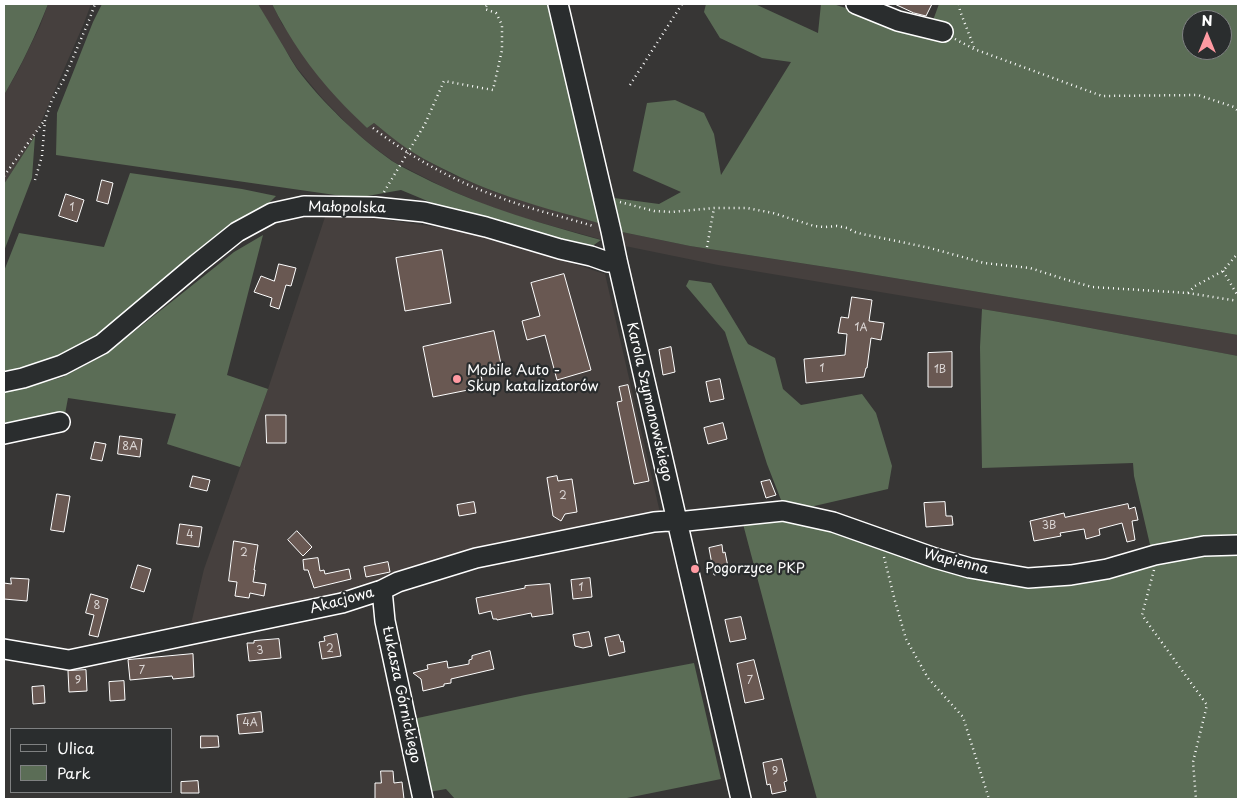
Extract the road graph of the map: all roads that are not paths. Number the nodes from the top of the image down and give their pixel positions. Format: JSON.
{"nodes":[{"id":1,"x":558,"y":4,"type":"edge"},
{"id":2,"x":856,"y":4,"type":"edge"},
{"id":3,"x":943,"y":32,"type":"road end"},
{"id":4,"x":617,"y":260,"type":"junction"},
{"id":5,"x":4,"y":382,"type":"edge"},
{"id":6,"x":60,"y":422,"type":"dead end"},
{"id":7,"x":4,"y":434,"type":"edge"},
{"id":8,"x":677,"y":522,"type":"junction"},
{"id":9,"x":1238,"y":545,"type":"edge"},
{"id":10,"x":382,"y":590,"type":"junction"},
{"id":11,"x":4,"y":649,"type":"edge"},
{"id":12,"x":424,"y":799,"type":"edge"},
{"id":13,"x":741,"y":799,"type":"edge"}],
"edges":[{"from":1,"to":4,"type":"street","name":"Karola Szymanowskiego"},
{"from":2,"to":3,"type":"street"},
{"from":4,"to":5,"type":"street","name":"Małopolska"},
{"from":4,"to":8,"type":"street","name":"Karola Szymanowskiego"},
{"from":6,"to":7,"type":"street"},
{"from":8,"to":9,"type":"street","name":"Wapienna"},
{"from":8,"to":10,"type":"street","name":"Akacjowa"},
{"from":8,"to":13,"type":"street","name":"Karola Szymanowskiego"},
{"from":10,"to":11,"type":"street","name":"Akacjowa"},
{"from":10,"to":12,"type":"street","name":"Łukasza Górnickiego"}]}
